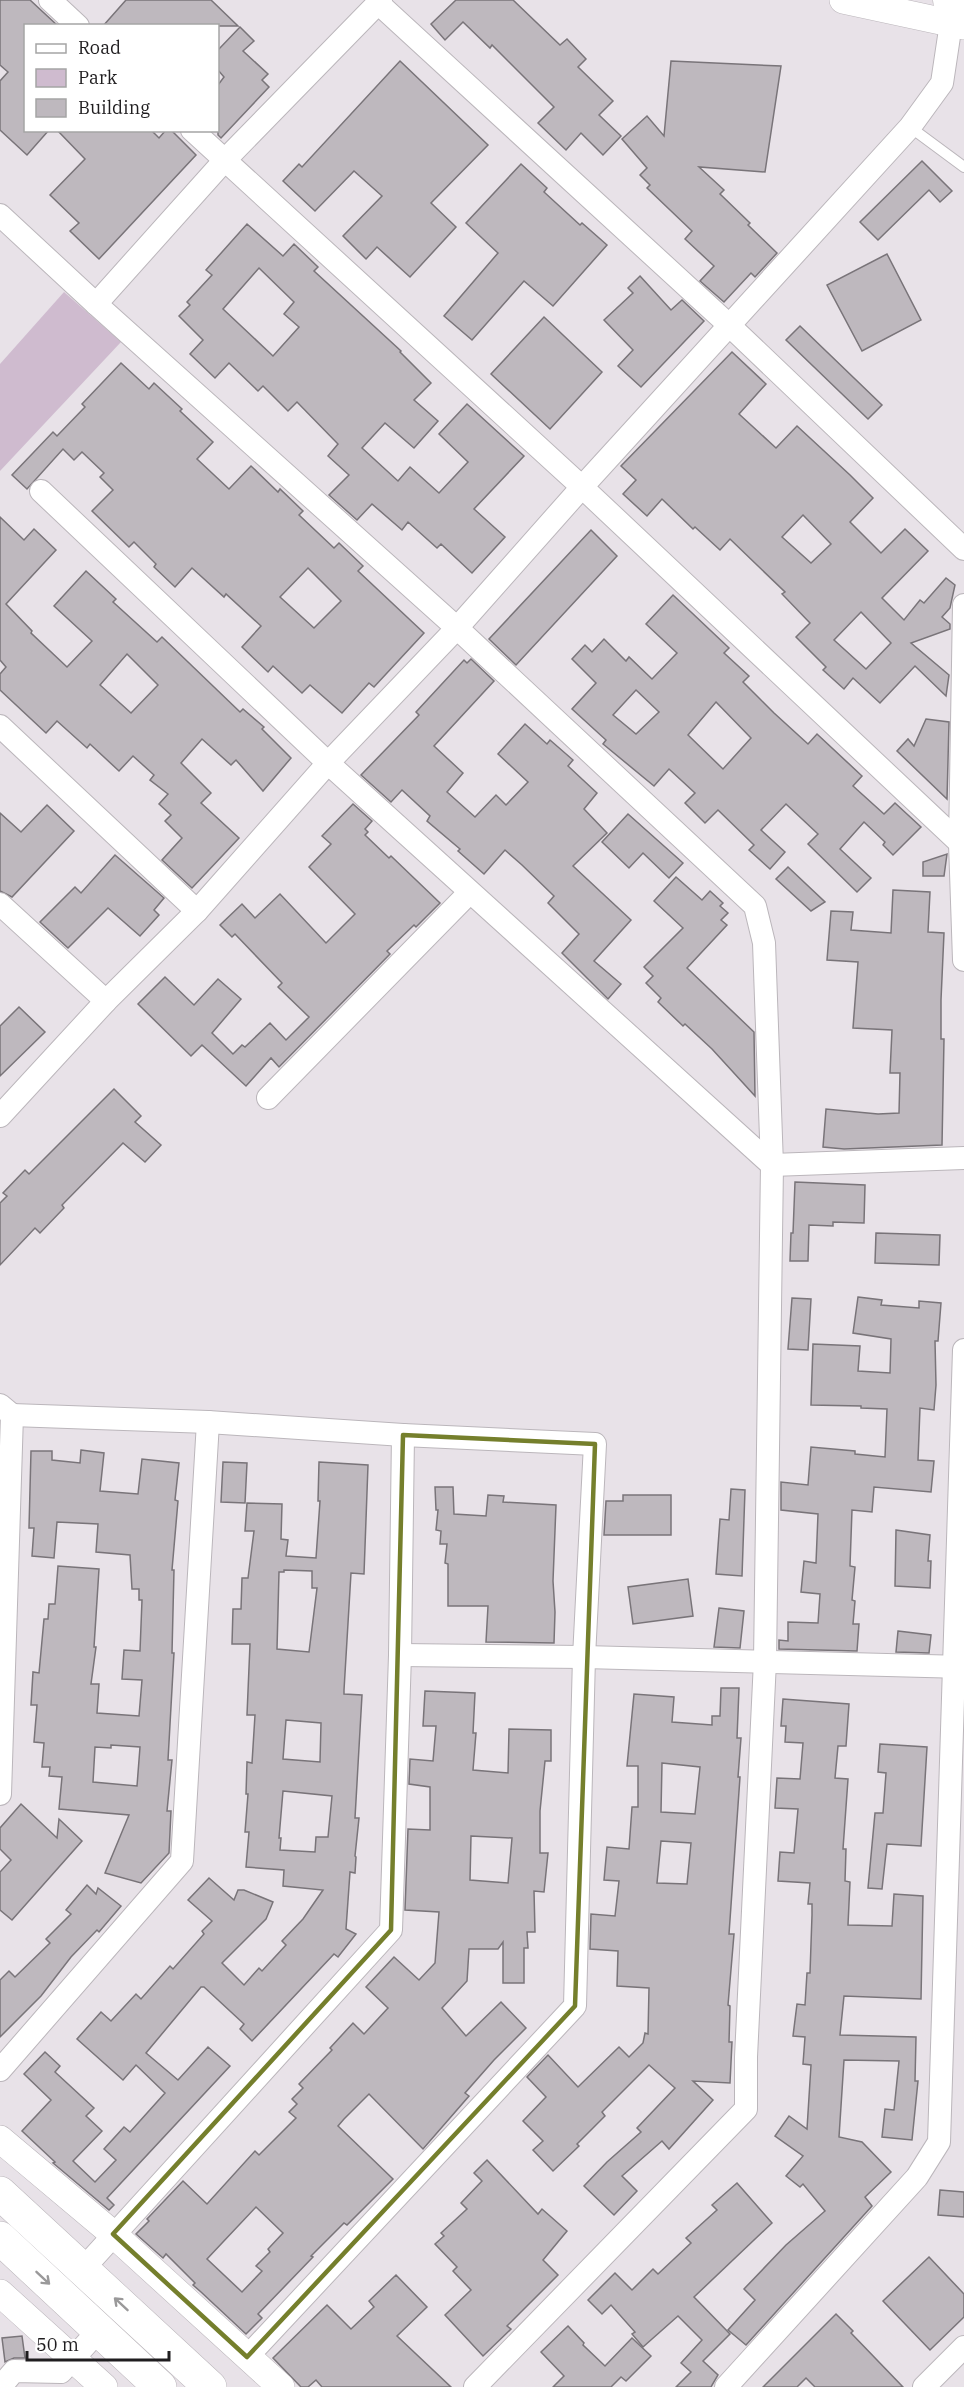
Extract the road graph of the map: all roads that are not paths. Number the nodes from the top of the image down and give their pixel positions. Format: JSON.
{"nodes":[{"id":1,"x":50,"y":0,"type":"edge"},
{"id":2,"x":843,"y":0,"type":"edge"},
{"id":3,"x":380,"y":2,"type":"edge"},
{"id":4,"x":957,"y":13,"type":"edge"},
{"id":5,"x":76,"y":24,"type":"edge"},
{"id":6,"x":910,"y":127,"type":"junction"},
{"id":7,"x":194,"y":132,"type":"edge"},
{"id":8,"x":224,"y":161,"type":"junction"},
{"id":9,"x":964,"y":167,"type":"edge"},
{"id":10,"x":0,"y":214,"type":"edge"},
{"id":11,"x":96,"y":304,"type":"junction"},
{"id":12,"x":730,"y":326,"type":"junction"},
{"id":13,"x":582,"y":487,"type":"junction"},
{"id":14,"x":41,"y":491,"type":"dead end"},
{"id":15,"x":964,"y":549,"type":"edge"},
{"id":16,"x":964,"y":605,"type":"edge"},
{"id":17,"x":457,"y":628,"type":"junction"},
{"id":18,"x":0,"y":726,"type":"edge"},
{"id":19,"x":328,"y":763,"type":"junction"},
{"id":20,"x":960,"y":843,"type":"junction"},
{"id":21,"x":470,"y":892,"type":"junction"},
{"id":22,"x":0,"y":904,"type":"edge"},
{"id":23,"x":197,"y":911,"type":"junction"},
{"id":24,"x":964,"y":960,"type":"edge"},
{"id":25,"x":106,"y":1001,"type":"junction"},
{"id":26,"x":268,"y":1098,"type":"dead end"},
{"id":27,"x":0,"y":1116,"type":"edge"},
{"id":28,"x":964,"y":1158,"type":"edge"},
{"id":29,"x":772,"y":1166,"type":"junction"},
{"id":30,"x":964,"y":1350,"type":"edge"},
{"id":31,"x":6,"y":1410,"type":"edge"},
{"id":32,"x":208,"y":1422,"type":"junction"},
{"id":33,"x":403,"y":1435,"type":"junction"},
{"id":34,"x":400,"y":1655,"type":"junction"},
{"id":35,"x":584,"y":1657,"type":"junction"},
{"id":36,"x":765,"y":1661,"type":"junction"},
{"id":37,"x":959,"y":1667,"type":"edge"},
{"id":38,"x":0,"y":1794,"type":"edge"},
{"id":39,"x":0,"y":2070,"type":"edge"},
{"id":40,"x":0,"y":2139,"type":"edge"},
{"id":41,"x":0,"y":2193,"type":"edge"},
{"id":42,"x":113,"y":2234,"type":"junction"},
{"id":43,"x":0,"y":2238,"type":"edge"},
{"id":44,"x":83,"y":2270,"type":"junction"},
{"id":45,"x":0,"y":2293,"type":"edge"},
{"id":46,"x":99,"y":2330,"type":"junction"},
{"id":47,"x":964,"y":2347,"type":"edge"},
{"id":48,"x":247,"y":2357,"type":"junction"},
{"id":49,"x":73,"y":2358,"type":"junction"},
{"id":50,"x":3,"y":2387,"type":"edge"},
{"id":51,"x":104,"y":2387,"type":"edge"},
{"id":52,"x":160,"y":2387,"type":"edge"},
{"id":53,"x":210,"y":2387,"type":"edge"},
{"id":54,"x":281,"y":2387,"type":"edge"},
{"id":55,"x":475,"y":2387,"type":"edge"},
{"id":56,"x":726,"y":2387,"type":"edge"},
{"id":57,"x":924,"y":2387,"type":"edge"}],
"edges":[{"from":1,"to":5,"type":"street"},
{"from":2,"to":4,"type":"street"},
{"from":3,"to":8,"type":"street"},
{"from":3,"to":12,"type":"street"},
{"from":4,"to":6,"type":"street"},
{"from":6,"to":9,"type":"lane"},
{"from":6,"to":12,"type":"street"},
{"from":7,"to":8,"type":"street"},
{"from":8,"to":11,"type":"street"},
{"from":8,"to":13,"type":"street"},
{"from":10,"to":11,"type":"street"},
{"from":11,"to":17,"type":"street"},
{"from":12,"to":13,"type":"street"},
{"from":12,"to":15,"type":"street"},
{"from":13,"to":17,"type":"street"},
{"from":13,"to":20,"type":"street"},
{"from":14,"to":19,"type":"street"},
{"from":16,"to":20,"type":"street"},
{"from":17,"to":19,"type":"street"},
{"from":17,"to":29,"type":"street"},
{"from":18,"to":23,"type":"street"},
{"from":19,"to":21,"type":"street"},
{"from":19,"to":23,"type":"street"},
{"from":20,"to":24,"type":"street"},
{"from":21,"to":26,"type":"street"},
{"from":21,"to":29,"type":"street"},
{"from":22,"to":25,"type":"street"},
{"from":23,"to":25,"type":"street"},
{"from":25,"to":27,"type":"street"},
{"from":28,"to":29,"type":"street"},
{"from":29,"to":36,"type":"street"},
{"from":30,"to":37,"type":"street"},
{"from":31,"to":32,"type":"street"},
{"from":31,"to":38,"type":"street"},
{"from":32,"to":33,"type":"street"},
{"from":32,"to":39,"type":"street"},
{"from":33,"to":34,"type":"street"},
{"from":33,"to":35,"type":"street"},
{"from":34,"to":35,"type":"street"},
{"from":34,"to":42,"type":"street"},
{"from":35,"to":36,"type":"street"},
{"from":35,"to":48,"type":"street"},
{"from":36,"to":37,"type":"street"},
{"from":36,"to":55,"type":"street"},
{"from":37,"to":56,"type":"street"},
{"from":40,"to":42,"type":"street"},
{"from":41,"to":44,"type":"main road"},
{"from":42,"to":44,"type":"street"},
{"from":42,"to":48,"type":"street"},
{"from":43,"to":46,"type":"main road","one_way":true},
{"from":53,"to":44,"type":"main road","one_way":true},
{"from":45,"to":49,"type":"street"},
{"from":46,"to":49,"type":"street"},
{"from":46,"to":52,"type":"main road"},
{"from":47,"to":57,"type":"street"},
{"from":48,"to":54,"type":"street"},
{"from":49,"to":50,"type":"street"},
{"from":49,"to":51,"type":"street"}]}
